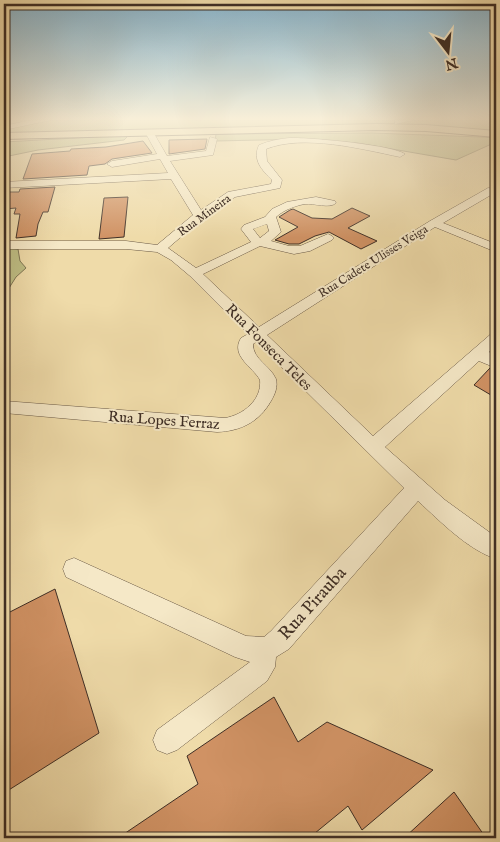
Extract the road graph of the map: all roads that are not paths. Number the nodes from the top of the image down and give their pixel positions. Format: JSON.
{"nodes":[{"id":1,"x":152,"y":159,"type":"edge"},
{"id":2,"x":164,"y":159,"type":"edge"},
{"id":3,"x":261,"y":159,"type":"edge"},
{"id":4,"x":112,"y":164,"type":"dead end"},
{"id":5,"x":174,"y":176,"type":"junction"},
{"id":6,"x":4,"y":185,"type":"edge"},
{"id":7,"x":492,"y":190,"type":"dead end"},
{"id":8,"x":329,"y":199,"type":"dead end"},
{"id":9,"x":200,"y":216,"type":"junction"},
{"id":10,"x":271,"y":218,"type":"junction"},
{"id":11,"x":434,"y":223,"type":"junction"},
{"id":12,"x":328,"y":238,"type":"dead end"},
{"id":13,"x":260,"y":242,"type":"junction"},
{"id":14,"x":4,"y":245,"type":"edge"},
{"id":15,"x":496,"y":248,"type":"edge"},
{"id":16,"x":160,"y":249,"type":"junction"},
{"id":17,"x":195,"y":273,"type":"junction"},
{"id":18,"x":256,"y":334,"type":"junction"},
{"id":19,"x":496,"y":337,"type":"edge"},
{"id":20,"x":478,"y":353,"type":"junction"},
{"id":21,"x":496,"y":363,"type":"edge"},
{"id":22,"x":4,"y":407,"type":"edge"},
{"id":23,"x":373,"y":447,"type":"junction"},
{"id":24,"x":417,"y":488,"type":"junction"},
{"id":25,"x":496,"y":549,"type":"edge"},
{"id":26,"x":74,"y":569,"type":"dead end"},
{"id":27,"x":273,"y":645,"type":"junction"},
{"id":28,"x":167,"y":740,"type":"dead end"}],
"edges":[{"from":1,"to":4,"type":"street"},
{"from":2,"to":5,"type":"street"},
{"from":3,"to":9,"type":"street","name":"Rua Mineira"},
{"from":5,"to":6,"type":"street"},
{"from":5,"to":9,"type":"street"},
{"from":7,"to":11,"type":"street","name":"Rua Cadete Ulisses Veiga"},
{"from":8,"to":10,"type":"street"},
{"from":9,"to":16,"type":"street","name":"Rua Mineira"},
{"from":10,"to":13,"type":"street"},
{"from":10,"to":13,"type":"street"},
{"from":11,"to":15,"type":"street"},
{"from":11,"to":18,"type":"street","name":"Rua Cadete Ulisses Veiga"},
{"from":12,"to":13,"type":"street"},
{"from":13,"to":17,"type":"street"},
{"from":14,"to":16,"type":"street","name":"Rua Fonseca Teles"},
{"from":16,"to":17,"type":"street","name":"Rua Fonseca Teles"},
{"from":17,"to":18,"type":"street","name":"Rua Fonseca Teles"},
{"from":18,"to":22,"type":"street","name":"Rua Lopes Ferraz"},
{"from":18,"to":23,"type":"street","name":"Rua Fonseca Teles"},
{"from":19,"to":20,"type":"street"},
{"from":20,"to":21,"type":"street"},
{"from":20,"to":23,"type":"street"},
{"from":23,"to":24,"type":"street","name":"Rua Fonseca Teles"},
{"from":24,"to":25,"type":"street","name":"Rua Fonseca Teles"},
{"from":24,"to":27,"type":"street","name":"Rua Pirauba"},
{"from":26,"to":27,"type":"street","name":"Rua Pirauba"},
{"from":27,"to":28,"type":"street"}]}
